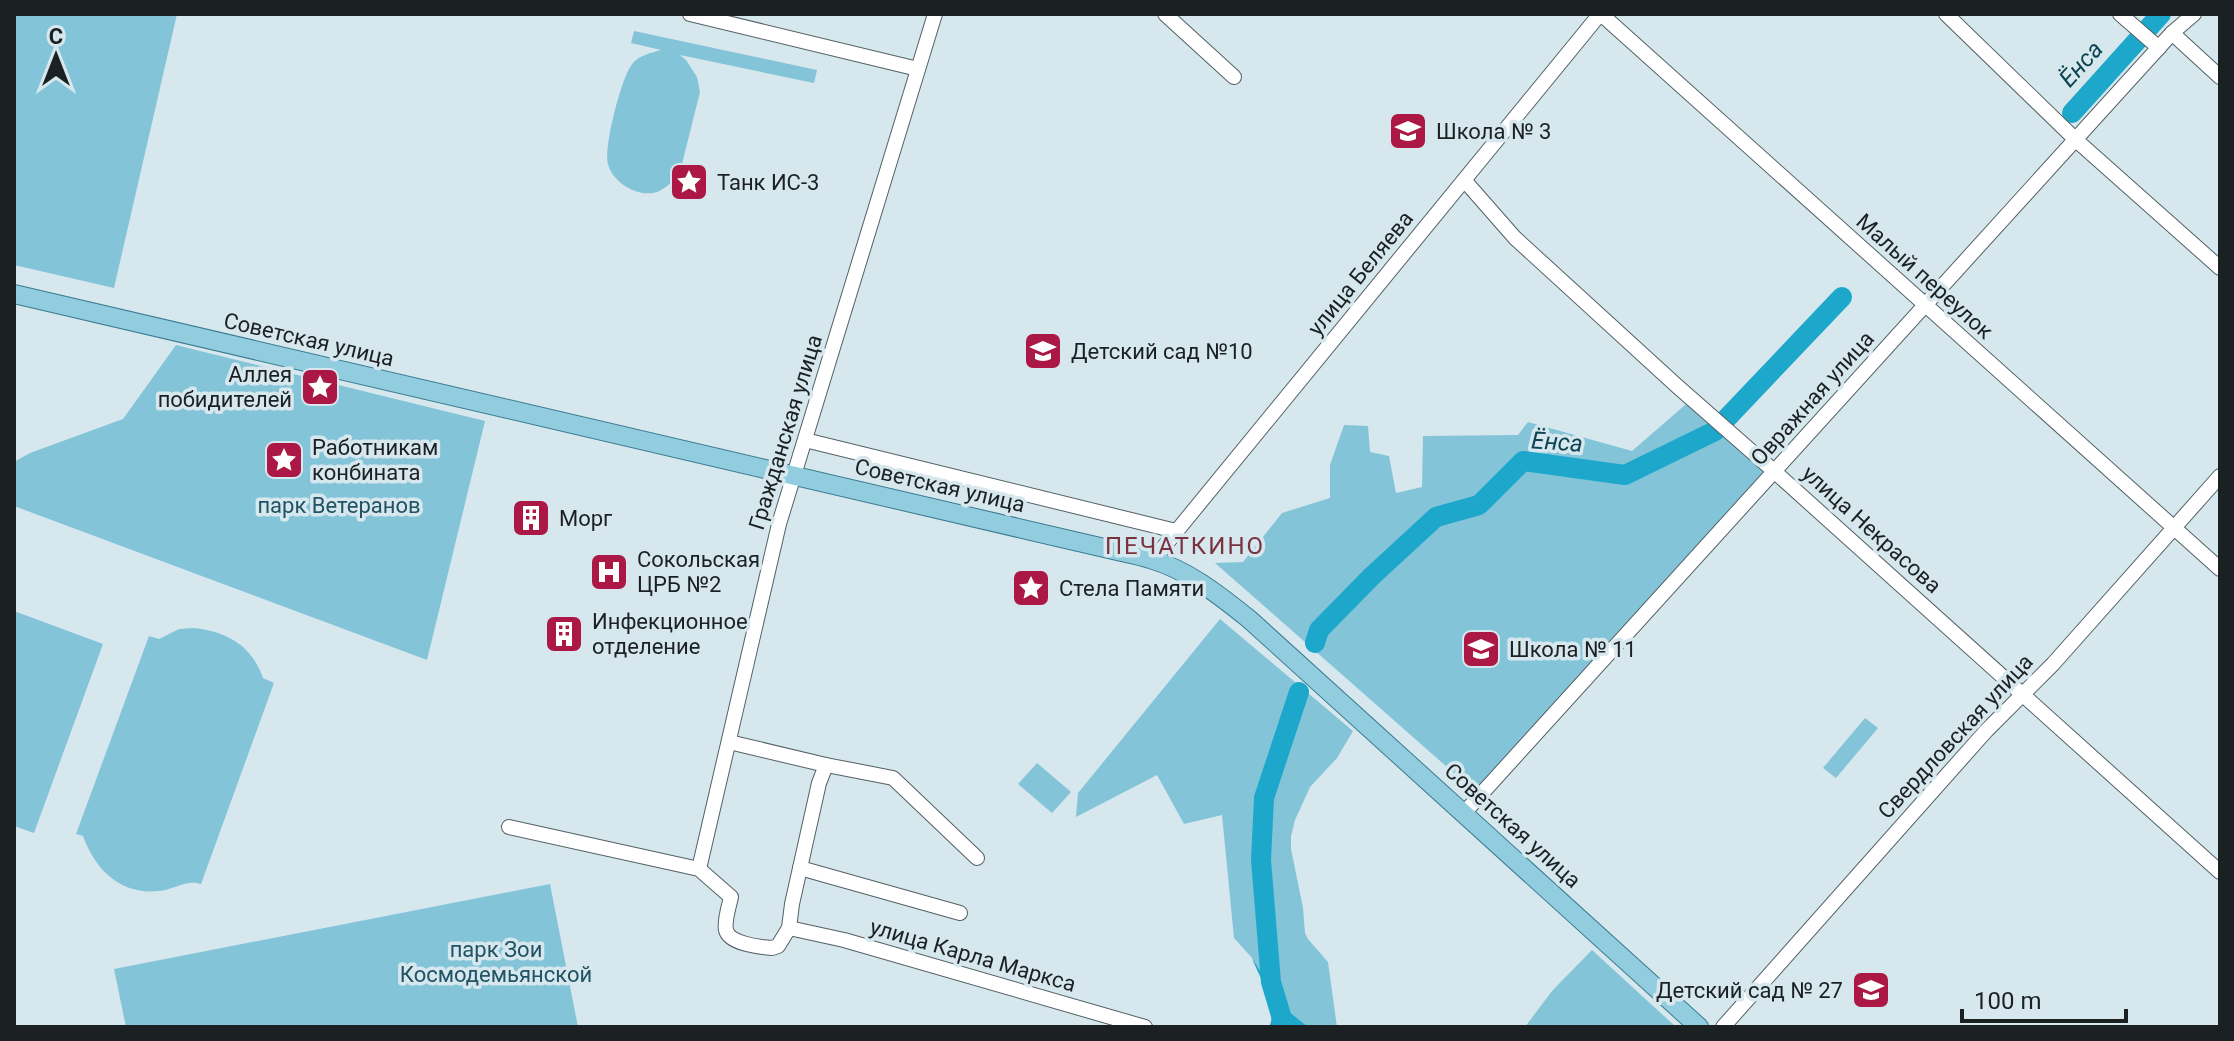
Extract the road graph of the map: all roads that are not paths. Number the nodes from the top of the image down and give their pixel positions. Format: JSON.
{"nodes":[{"id":1,"x":690,"y":14,"type":"edge"},
{"id":2,"x":935,"y":14,"type":"edge"},
{"id":3,"x":1165,"y":14,"type":"edge"},
{"id":4,"x":1601,"y":14,"type":"edge"},
{"id":5,"x":1946,"y":14,"type":"edge"},
{"id":6,"x":2120,"y":14,"type":"edge"},
{"id":7,"x":2194,"y":14,"type":"edge"},
{"id":8,"x":2172,"y":33,"type":"junction"},
{"id":9,"x":2159,"y":48,"type":"junction"},
{"id":10,"x":918,"y":69,"type":"junction"},
{"id":11,"x":1234,"y":77,"type":"dead end"},
{"id":12,"x":2220,"y":77,"type":"edge"},
{"id":13,"x":2076,"y":140,"type":"junction"},
{"id":14,"x":1465,"y":181,"type":"junction"},
{"id":15,"x":2220,"y":268,"type":"edge"},
{"id":16,"x":14,"y":294,"type":"edge"},
{"id":17,"x":1925,"y":306,"type":"junction"},
{"id":18,"x":805,"y":440,"type":"junction"},
{"id":19,"x":1775,"y":472,"type":"junction"},
{"id":20,"x":794,"y":476,"type":"junction"},
{"id":21,"x":2220,"y":476,"type":"edge"},
{"id":22,"x":2173,"y":527,"type":"junction"},
{"id":23,"x":1176,"y":531,"type":"junction"},
{"id":24,"x":1153,"y":560,"type":"junction"},
{"id":25,"x":2220,"y":569,"type":"edge"},
{"id":26,"x":2021,"y":694,"type":"junction"},
{"id":27,"x":729,"y":742,"type":"junction"},
{"id":28,"x":826,"y":765,"type":"junction"},
{"id":29,"x":1464,"y":813,"type":"junction"},
{"id":30,"x":509,"y":827,"type":"dead end"},
{"id":31,"x":977,"y":858,"type":"dead end"},
{"id":32,"x":800,"y":868,"type":"junction"},
{"id":33,"x":699,"y":869,"type":"junction"},
{"id":34,"x":2220,"y":872,"type":"edge"},
{"id":35,"x":960,"y":913,"type":"dead end"},
{"id":36,"x":789,"y":928,"type":"junction"},
{"id":37,"x":1145,"y":1027,"type":"edge"},
{"id":38,"x":1699,"y":1027,"type":"edge"},
{"id":39,"x":1723,"y":1027,"type":"edge"}],
"edges":[{"from":1,"to":10,"type":"street"},
{"from":2,"to":10,"type":"street","name":"Гражданская улица"},
{"from":3,"to":11,"type":"street"},
{"from":4,"to":14,"type":"street","name":"улица Беляева"},
{"from":4,"to":17,"type":"street","name":"Малый переулок"},
{"from":5,"to":13,"type":"street"},
{"from":6,"to":9,"type":"street"},
{"from":7,"to":8,"type":"street","name":"Овражная улица"},
{"from":8,"to":9,"type":"street","name":"Овражная улица"},
{"from":8,"to":12,"type":"street"},
{"from":9,"to":13,"type":"street","name":"Овражная улица"},
{"from":10,"to":18,"type":"street","name":"Гражданская улица"},
{"from":13,"to":15,"type":"street"},
{"from":13,"to":17,"type":"street","name":"Овражная улица"},
{"from":14,"to":19,"type":"street","name":"улица Некрасова"},
{"from":14,"to":23,"type":"street","name":"улица Беляева"},
{"from":16,"to":20,"type":"main road","name":"Советская улица"},
{"from":17,"to":19,"type":"street","name":"Овражная улица"},
{"from":17,"to":22,"type":"street","name":"Малый переулок"},
{"from":18,"to":20,"type":"street","name":"Гражданская улица"},
{"from":18,"to":23,"type":"street","name":"Советская улица"},
{"from":19,"to":26,"type":"street","name":"улица Некрасова"},
{"from":19,"to":29,"type":"street","name":"Овражная улица"},
{"from":20,"to":24,"type":"main road","name":"Советская улица"},
{"from":20,"to":27,"type":"street","name":"Гражданская улица"},
{"from":21,"to":22,"type":"street","name":"Свердловская улица"},
{"from":22,"to":25,"type":"street","name":"Малый переулок"},
{"from":22,"to":26,"type":"street","name":"Свердловская улица"},
{"from":23,"to":24,"type":"street","name":"улица Беляева"},
{"from":24,"to":29,"type":"main road","name":"Советская улица"},
{"from":26,"to":34,"type":"street","name":"улица Некрасова"},
{"from":26,"to":39,"type":"street","name":"Свердловская улица"},
{"from":27,"to":28,"type":"street"},
{"from":27,"to":33,"type":"street","name":"Гражданская улица"},
{"from":28,"to":31,"type":"street"},
{"from":28,"to":32,"type":"street"},
{"from":29,"to":38,"type":"main road","name":"Советская улица"},
{"from":30,"to":33,"type":"street"},
{"from":32,"to":35,"type":"street"},
{"from":32,"to":36,"type":"street"},
{"from":33,"to":36,"type":"street"},
{"from":36,"to":37,"type":"street","name":"улица Карла Маркса"}]}
